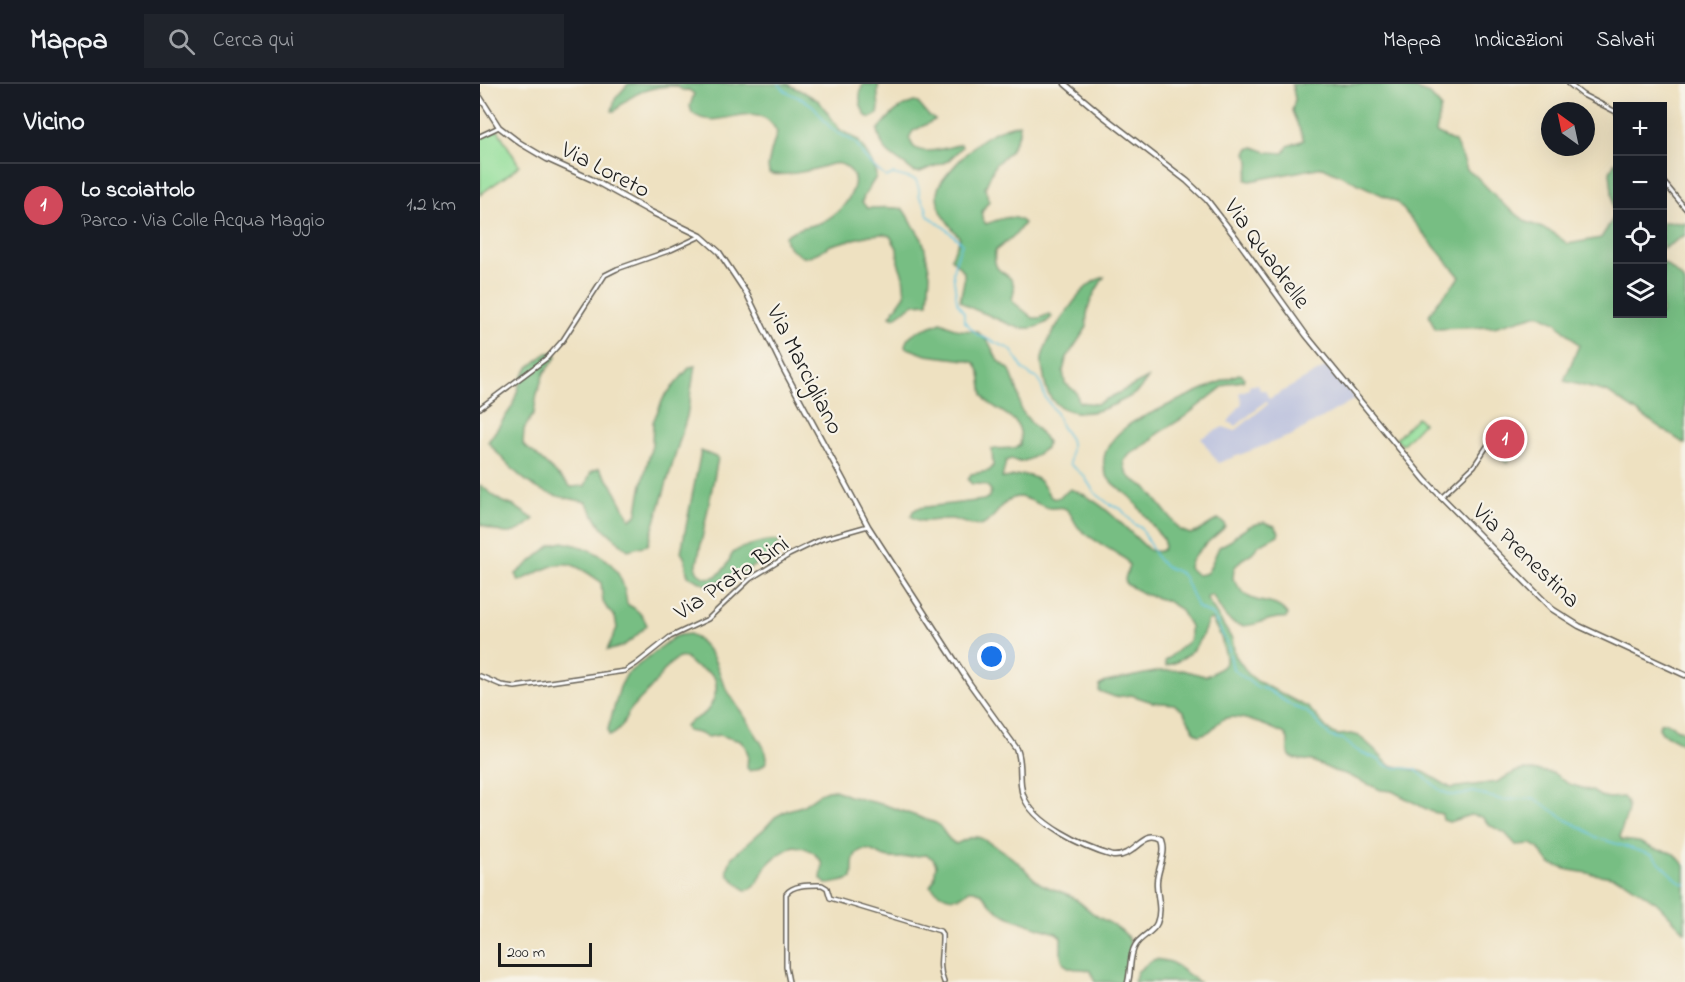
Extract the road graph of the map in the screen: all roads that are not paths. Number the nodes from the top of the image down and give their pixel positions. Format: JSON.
{"nodes":[{"id":1,"x":1065,"y":84,"type":"edge"},
{"id":2,"x":1569,"y":84,"type":"edge"},
{"id":3,"x":480,"y":97,"type":"edge"},
{"id":4,"x":1613,"y":111,"type":"edge"},
{"id":5,"x":499,"y":127,"type":"junction"},
{"id":6,"x":480,"y":136,"type":"edge"},
{"id":7,"x":1667,"y":186,"type":"edge"},
{"id":8,"x":1685,"y":208,"type":"edge"},
{"id":9,"x":701,"y":236,"type":"junction"},
{"id":10,"x":480,"y":408,"type":"edge"},
{"id":11,"x":1501,"y":425,"type":"dead end"},
{"id":12,"x":1420,"y":475,"type":"joint"},
{"id":13,"x":1441,"y":497,"type":"junction"},
{"id":14,"x":868,"y":526,"type":"junction"},
{"id":15,"x":1685,"y":675,"type":"edge"},
{"id":16,"x":480,"y":676,"type":"edge"},
{"id":17,"x":789,"y":982,"type":"edge"},
{"id":18,"x":944,"y":982,"type":"edge"},
{"id":19,"x":1128,"y":982,"type":"edge"}],
"edges":[{"from":1,"to":12,"type":"street","name":"Via Quadrelle"},
{"from":2,"to":4,"type":"street"},
{"from":3,"to":5,"type":"street","name":"Via Loreto"},
{"from":5,"to":6,"type":"street"},
{"from":5,"to":9,"type":"street","name":"Via Loreto"},
{"from":7,"to":8,"type":"street"},
{"from":9,"to":10,"type":"street"},
{"from":9,"to":14,"type":"street","name":"Via Marcigliano"},
{"from":11,"to":13,"type":"street"},
{"from":12,"to":13,"type":"street","name":"Via Prenestina"},
{"from":13,"to":15,"type":"street","name":"Via Prenestina"},
{"from":14,"to":16,"type":"street","name":"Via Prato Bini"},
{"from":14,"to":19,"type":"street","name":"Via Marcigliano"},
{"from":17,"to":18,"type":"street"}]}
